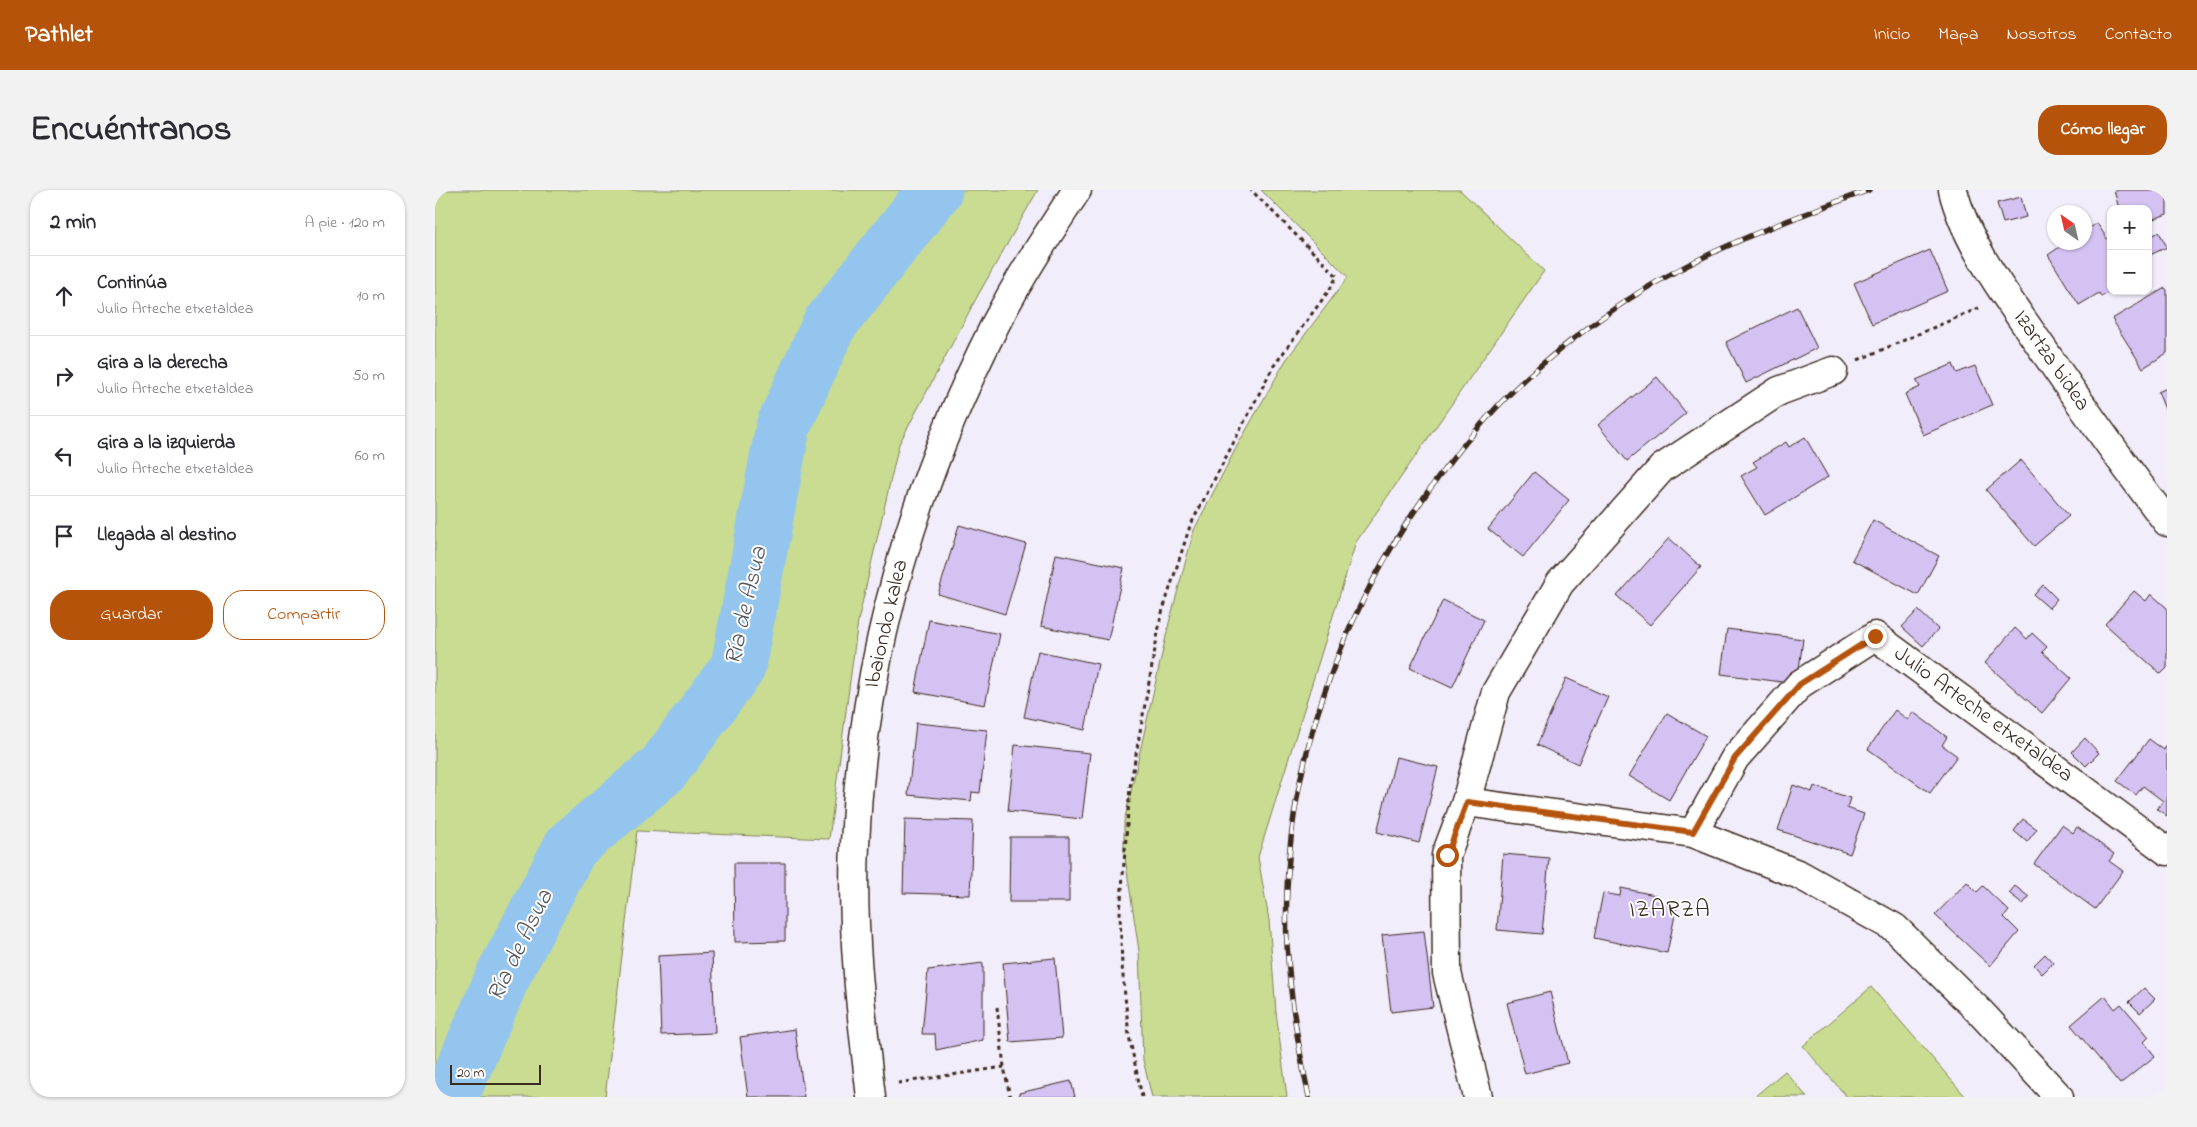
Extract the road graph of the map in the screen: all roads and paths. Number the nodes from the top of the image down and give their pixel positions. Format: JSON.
{"nodes":[{"id":1,"x":1077,"y":190,"type":"edge"},
{"id":2,"x":1251,"y":190,"type":"edge"},
{"id":3,"x":1953,"y":190,"type":"edge"},
{"id":4,"x":1984,"y":306,"type":"dead end"},
{"id":5,"x":1833,"y":371,"type":"joint"},
{"id":6,"x":2167,"y":522,"type":"edge"},
{"id":7,"x":1467,"y":802,"type":"junction"},
{"id":8,"x":1693,"y":832,"type":"junction"},
{"id":9,"x":2167,"y":851,"type":"edge"},
{"id":10,"x":997,"y":1007,"type":"dead end"},
{"id":11,"x":1004,"y":1067,"type":"junction"},
{"id":12,"x":897,"y":1083,"type":"dead end"},
{"id":13,"x":871,"y":1097,"type":"edge"},
{"id":14,"x":1011,"y":1097,"type":"edge"},
{"id":15,"x":1142,"y":1097,"type":"edge"},
{"id":16,"x":1478,"y":1097,"type":"edge"},
{"id":17,"x":2059,"y":1097,"type":"edge"}],
"edges":[{"from":1,"to":13,"type":"street","name":"Ibaiondo kalea"},
{"from":2,"to":15,"type":"path"},
{"from":3,"to":6,"type":"street","name":"Izartza bidea"},
{"from":4,"to":5,"type":"path"},
{"from":5,"to":7,"type":"street"},
{"from":7,"to":8,"type":"street"},
{"from":7,"to":16,"type":"street"},
{"from":8,"to":9,"type":"street","name":"Julio Arteche etxetaldea"},
{"from":8,"to":17,"type":"street"},
{"from":10,"to":11,"type":"path"},
{"from":11,"to":12,"type":"path"},
{"from":11,"to":14,"type":"path"}]}
